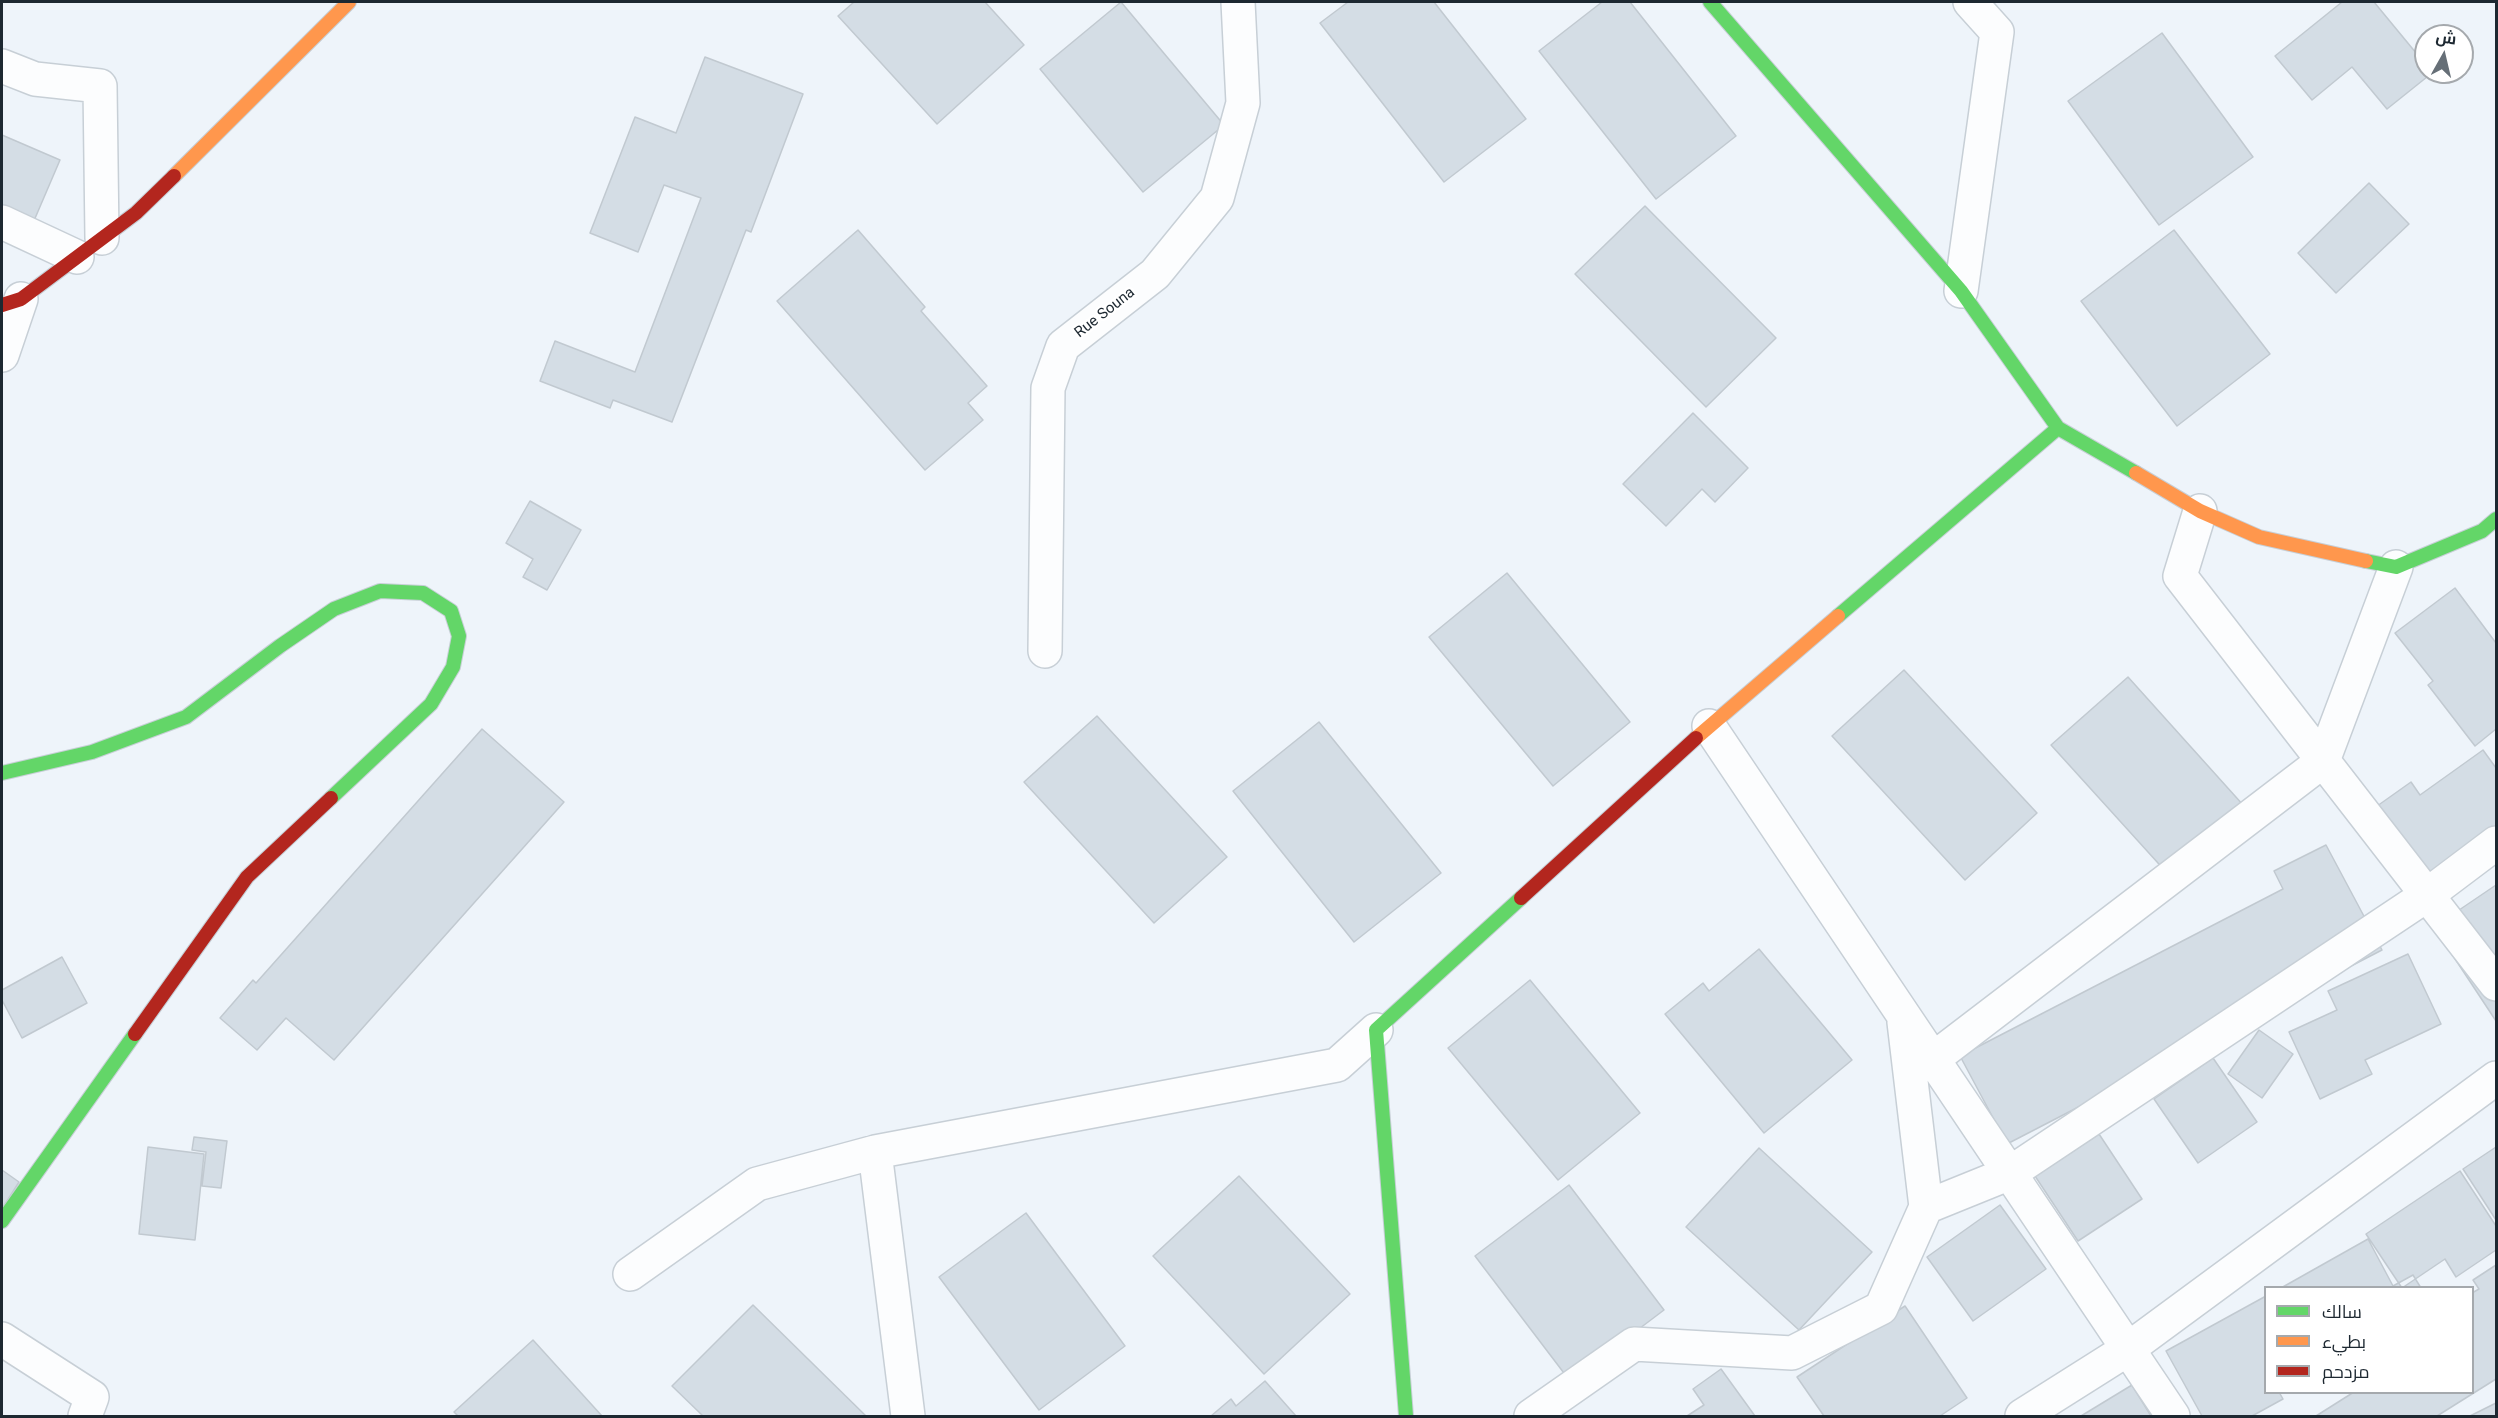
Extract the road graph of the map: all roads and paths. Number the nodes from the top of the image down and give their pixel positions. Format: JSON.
{"nodes":[{"id":1,"x":349,"y":2,"type":"edge"},
{"id":2,"x":1238,"y":2,"type":"edge"},
{"id":3,"x":1710,"y":2,"type":"edge"},
{"id":4,"x":1970,"y":2,"type":"edge"},
{"id":5,"x":2,"y":66,"type":"edge"},
{"id":6,"x":2,"y":222,"type":"edge"},
{"id":7,"x":102,"y":238,"type":"junction"},
{"id":8,"x":77,"y":257,"type":"junction"},
{"id":9,"x":1961,"y":291,"type":"junction"},
{"id":10,"x":11,"y":302,"type":"edge"},
{"id":11,"x":2,"y":355,"type":"edge"},
{"id":12,"x":2058,"y":428,"type":"junction"},
{"id":13,"x":2200,"y":511,"type":"junction"},
{"id":14,"x":2496,"y":519,"type":"edge"},
{"id":15,"x":2396,"y":567,"type":"junction"},
{"id":16,"x":1045,"y":651,"type":"dead end"},
{"id":17,"x":1709,"y":726,"type":"junction"},
{"id":18,"x":2323,"y":761,"type":"junction"},
{"id":19,"x":2,"y":773,"type":"edge"},
{"id":20,"x":2496,"y":843,"type":"edge"},
{"id":21,"x":2427,"y":895,"type":"junction"},
{"id":22,"x":2496,"y":984,"type":"edge"},
{"id":23,"x":1903,"y":1014,"type":"junction"},
{"id":24,"x":1376,"y":1030,"type":"junction"},
{"id":25,"x":1933,"y":1059,"type":"junction"},
{"id":26,"x":2496,"y":1078,"type":"edge"},
{"id":27,"x":875,"y":1152,"type":"junction"},
{"id":28,"x":2010,"y":1173,"type":"junction"},
{"id":29,"x":1926,"y":1207,"type":"junction"},
{"id":30,"x":2,"y":1221,"type":"edge"},
{"id":31,"x":630,"y":1274,"type":"dead end"},
{"id":32,"x":2,"y":1339,"type":"edge"},
{"id":33,"x":2128,"y":1349,"type":"junction"},
{"id":34,"x":85,"y":1416,"type":"edge"},
{"id":35,"x":908,"y":1416,"type":"edge"},
{"id":36,"x":1406,"y":1416,"type":"edge"},
{"id":37,"x":1531,"y":1416,"type":"edge"},
{"id":38,"x":2022,"y":1416,"type":"edge"},
{"id":39,"x":2173,"y":1416,"type":"edge"}],
"edges":[{"from":1,"to":7,"type":"street"},
{"from":2,"to":16,"type":"street","name":"Rue Souna"},
{"from":3,"to":9,"type":"street"},
{"from":4,"to":9,"type":"street"},
{"from":5,"to":7,"type":"street"},
{"from":6,"to":8,"type":"street"},
{"from":7,"to":8,"type":"street"},
{"from":8,"to":10,"type":"street"},
{"from":9,"to":12,"type":"street"},
{"from":10,"to":11,"type":"street"},
{"from":12,"to":13,"type":"street"},
{"from":12,"to":17,"type":"street"},
{"from":13,"to":15,"type":"street"},
{"from":13,"to":18,"type":"street"},
{"from":14,"to":15,"type":"street"},
{"from":15,"to":18,"type":"street"},
{"from":17,"to":23,"type":"street"},
{"from":17,"to":24,"type":"street"},
{"from":18,"to":21,"type":"street"},
{"from":18,"to":25,"type":"street"},
{"from":19,"to":30,"type":"street"},
{"from":20,"to":21,"type":"street"},
{"from":21,"to":22,"type":"street"},
{"from":21,"to":28,"type":"street"},
{"from":23,"to":25,"type":"street"},
{"from":23,"to":29,"type":"street"},
{"from":24,"to":27,"type":"street"},
{"from":24,"to":36,"type":"street"},
{"from":25,"to":28,"type":"street"},
{"from":26,"to":33,"type":"street"},
{"from":27,"to":31,"type":"street"},
{"from":27,"to":35,"type":"street"},
{"from":28,"to":29,"type":"street"},
{"from":28,"to":33,"type":"street"},
{"from":29,"to":37,"type":"street"},
{"from":32,"to":34,"type":"street"},
{"from":33,"to":38,"type":"street"},
{"from":33,"to":39,"type":"street"}]}
